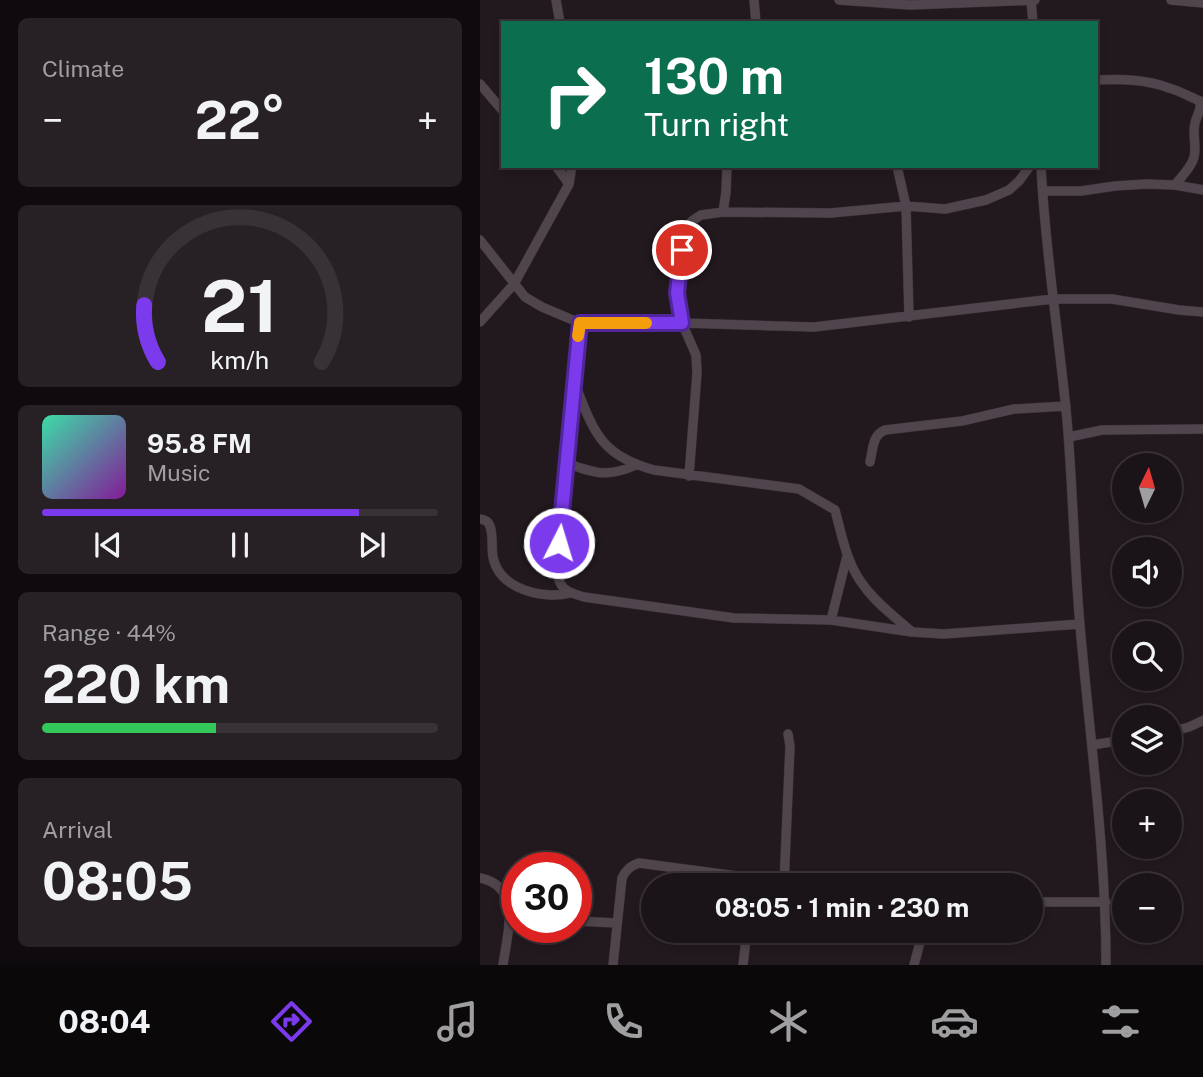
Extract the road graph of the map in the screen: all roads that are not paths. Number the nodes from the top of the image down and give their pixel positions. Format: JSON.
{"nodes":[{"id":1,"x":556,"y":0,"type":"edge"},
{"id":2,"x":754,"y":0,"type":"edge"},
{"id":3,"x":839,"y":0,"type":"edge"},
{"id":4,"x":1032,"y":0,"type":"edge"},
{"id":5,"x":1171,"y":0,"type":"edge"},
{"id":6,"x":1203,"y":3,"type":"edge"},
{"id":7,"x":559,"y":21,"type":"edge"},
{"id":8,"x":756,"y":21,"type":"edge"},
{"id":9,"x":1033,"y":21,"type":"edge"},
{"id":10,"x":1098,"y":80,"type":"edge"},
{"id":11,"x":480,"y":84,"type":"edge"},
{"id":12,"x":1203,"y":105,"type":"edge"},
{"id":13,"x":501,"y":109,"type":"edge"},
{"id":14,"x":557,"y":168,"type":"edge"},
{"id":15,"x":572,"y":168,"type":"edge"},
{"id":16,"x":727,"y":168,"type":"edge"},
{"id":17,"x":897,"y":168,"type":"edge"},
{"id":18,"x":1029,"y":168,"type":"edge"},
{"id":19,"x":1041,"y":168,"type":"edge"},
{"id":20,"x":569,"y":184,"type":"junction"},
{"id":21,"x":1175,"y":185,"type":"junction"},
{"id":22,"x":1203,"y":190,"type":"edge"},
{"id":23,"x":1043,"y":191,"type":"junction"},
{"id":24,"x":906,"y":206,"type":"junction"},
{"id":25,"x":723,"y":212,"type":"junction"},
{"id":26,"x":480,"y":240,"type":"edge"},
{"id":27,"x":514,"y":284,"type":"junction"},
{"id":28,"x":1053,"y":299,"type":"junction"},
{"id":29,"x":1203,"y":312,"type":"edge"},
{"id":30,"x":909,"y":317,"type":"junction"},
{"id":31,"x":480,"y":323,"type":"edge"},
{"id":32,"x":580,"y":323,"type":"junction"},
{"id":33,"x":682,"y":323,"type":"junction"},
{"id":34,"x":573,"y":380,"type":"junction"},
{"id":35,"x":1066,"y":406,"type":"junction"},
{"id":36,"x":1203,"y":429,"type":"edge"},
{"id":37,"x":1069,"y":438,"type":"junction"},
{"id":38,"x":870,"y":462,"type":"dead end"},
{"id":39,"x":566,"y":463,"type":"junction"},
{"id":40,"x":636,"y":465,"type":"junction"},
{"id":41,"x":689,"y":476,"type":"junction"},
{"id":42,"x":480,"y":519,"type":"edge"},
{"id":43,"x":847,"y":556,"type":"junction"},
{"id":44,"x":570,"y":593,"type":"junction"},
{"id":45,"x":831,"y":620,"type":"junction"},
{"id":46,"x":1080,"y":624,"type":"junction"},
{"id":47,"x":912,"y":632,"type":"junction"},
{"id":48,"x":1203,"y":720,"type":"edge"},
{"id":49,"x":1182,"y":729,"type":"edge"},
{"id":50,"x":788,"y":734,"type":"dead end"},
{"id":51,"x":1112,"y":742,"type":"edge"},
{"id":52,"x":1092,"y":745,"type":"junction"},
{"id":53,"x":698,"y":873,"type":"edge"},
{"id":54,"x":785,"y":873,"type":"edge"},
{"id":55,"x":480,"y":878,"type":"edge"},
{"id":56,"x":501,"y":888,"type":"edge"},
{"id":57,"x":1043,"y":902,"type":"edge"},
{"id":58,"x":1106,"y":902,"type":"junction"},
{"id":59,"x":592,"y":922,"type":"edge"},
{"id":60,"x":617,"y":923,"type":"junction"},
{"id":61,"x":508,"y":943,"type":"edge"},
{"id":62,"x":746,"y":943,"type":"edge"},
{"id":63,"x":920,"y":943,"type":"edge"},
{"id":64,"x":503,"y":965,"type":"edge"},
{"id":65,"x":613,"y":965,"type":"edge"},
{"id":66,"x":743,"y":965,"type":"edge"},
{"id":67,"x":914,"y":965,"type":"edge"},
{"id":68,"x":1106,"y":965,"type":"edge"}],
"edges":[{"from":1,"to":7,"type":"street"},
{"from":2,"to":8,"type":"street"},
{"from":3,"to":4,"type":"street"},
{"from":4,"to":9,"type":"street"},
{"from":5,"to":6,"type":"street"},
{"from":10,"to":12,"type":"street"},
{"from":11,"to":13,"type":"street"},
{"from":12,"to":21,"type":"street"},
{"from":14,"to":20,"type":"street"},
{"from":15,"to":20,"type":"street"},
{"from":16,"to":25,"type":"street"},
{"from":17,"to":24,"type":"street"},
{"from":18,"to":24,"type":"street"},
{"from":19,"to":23,"type":"street"},
{"from":20,"to":27,"type":"street"},
{"from":21,"to":22,"type":"street"},
{"from":21,"to":23,"type":"street"},
{"from":23,"to":28,"type":"street"},
{"from":24,"to":25,"type":"street"},
{"from":24,"to":30,"type":"street"},
{"from":25,"to":33,"type":"street"},
{"from":26,"to":27,"type":"street"},
{"from":27,"to":31,"type":"street"},
{"from":27,"to":32,"type":"street"},
{"from":28,"to":29,"type":"street"},
{"from":28,"to":30,"type":"street"},
{"from":28,"to":35,"type":"street"},
{"from":30,"to":33,"type":"street"},
{"from":32,"to":33,"type":"street"},
{"from":32,"to":34,"type":"street"},
{"from":33,"to":41,"type":"street"},
{"from":34,"to":39,"type":"street"},
{"from":34,"to":40,"type":"street"},
{"from":35,"to":37,"type":"street"},
{"from":35,"to":38,"type":"street"},
{"from":36,"to":37,"type":"street"},
{"from":37,"to":46,"type":"street"},
{"from":39,"to":40,"type":"street"},
{"from":39,"to":44,"type":"street"},
{"from":40,"to":41,"type":"street"},
{"from":41,"to":43,"type":"street"},
{"from":42,"to":44,"type":"street"},
{"from":43,"to":45,"type":"street"},
{"from":43,"to":47,"type":"street"},
{"from":44,"to":45,"type":"street"},
{"from":45,"to":47,"type":"street"},
{"from":46,"to":47,"type":"street"},
{"from":46,"to":52,"type":"street"},
{"from":48,"to":49,"type":"street"},
{"from":50,"to":54,"type":"street"},
{"from":51,"to":52,"type":"street"},
{"from":52,"to":58,"type":"street"},
{"from":53,"to":60,"type":"street"},
{"from":55,"to":56,"type":"street"},
{"from":57,"to":58,"type":"street"},
{"from":58,"to":68,"type":"street"},
{"from":59,"to":60,"type":"street"},
{"from":60,"to":65,"type":"street"},
{"from":61,"to":64,"type":"street"},
{"from":62,"to":66,"type":"street"},
{"from":63,"to":67,"type":"street"}]}
